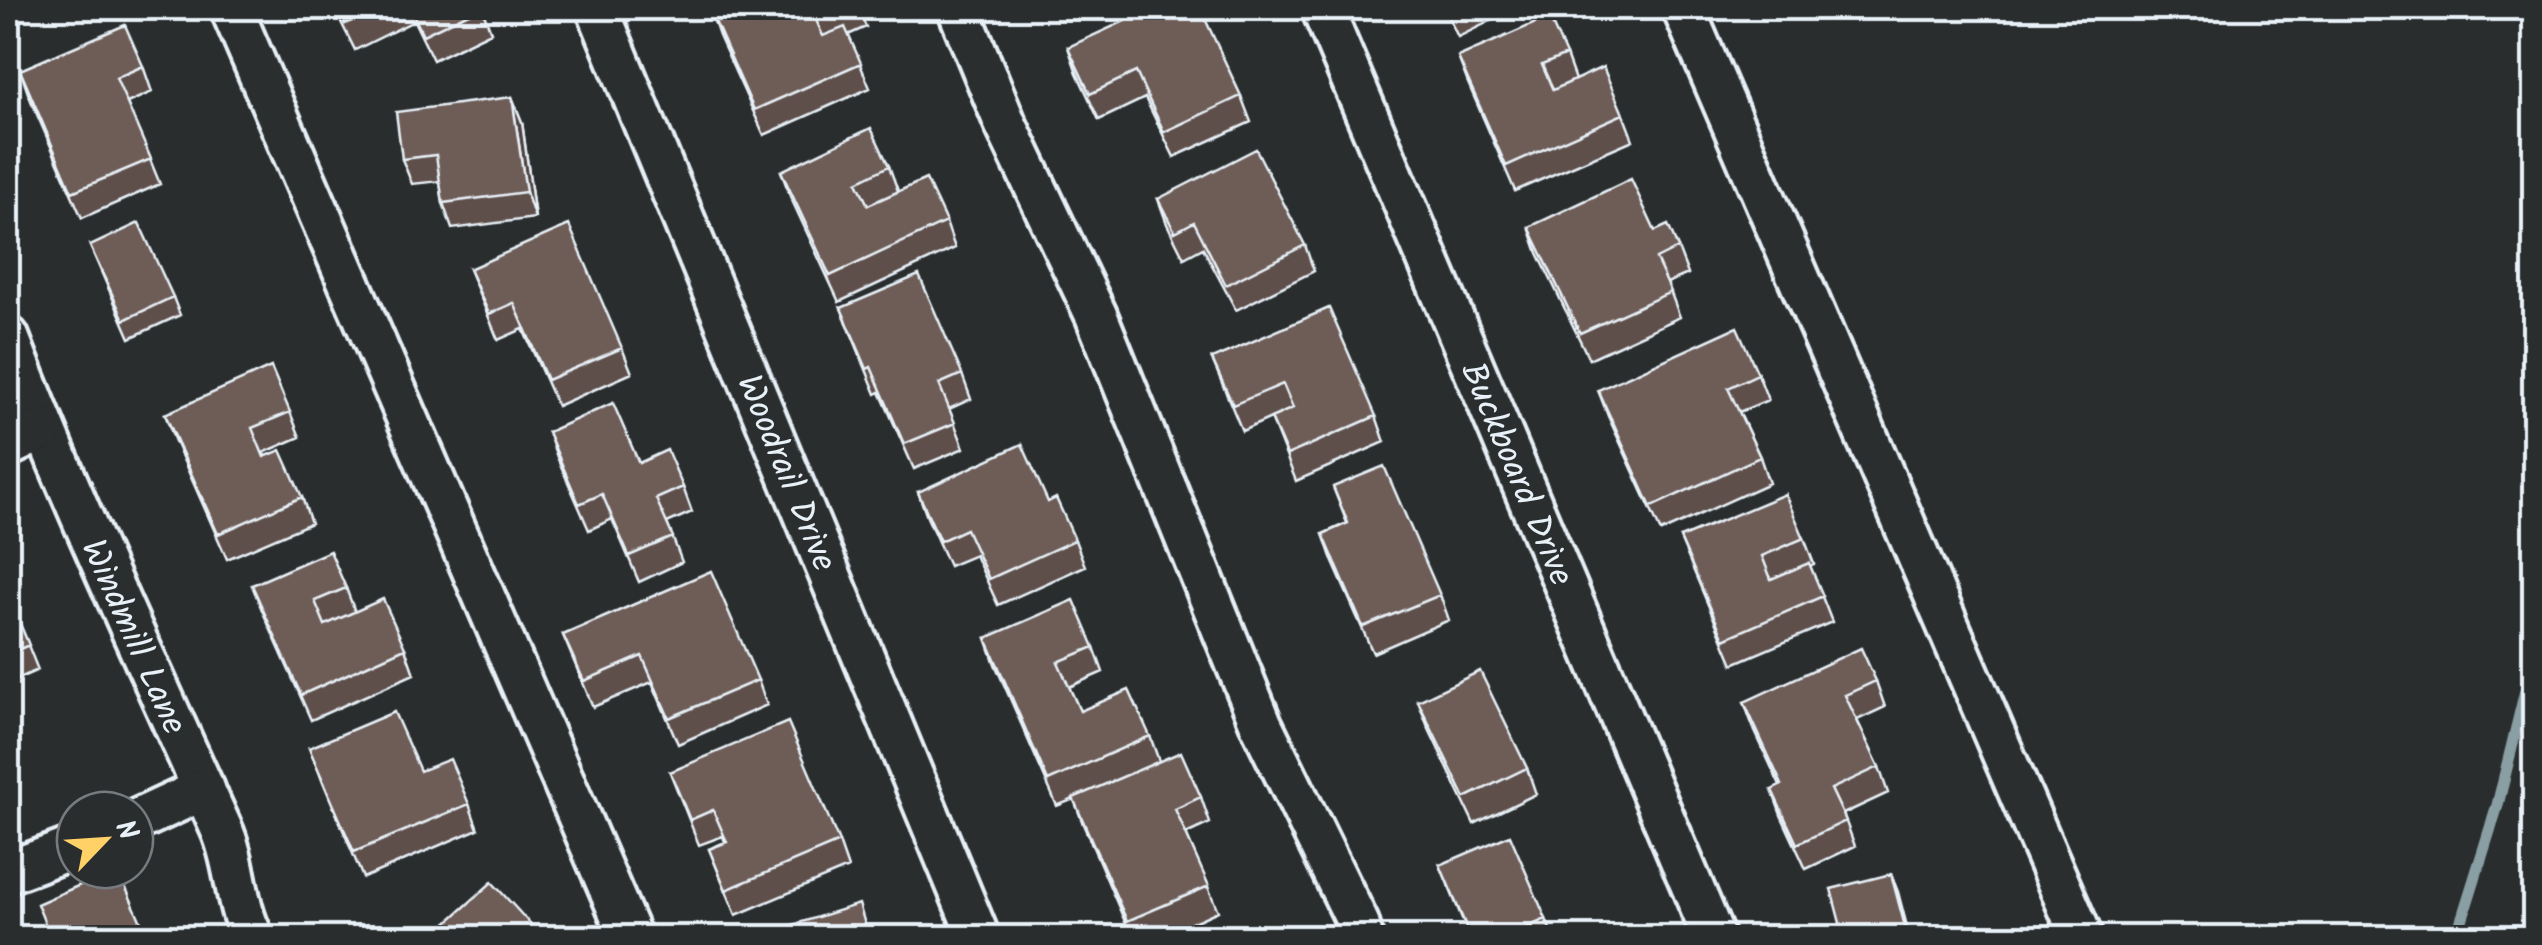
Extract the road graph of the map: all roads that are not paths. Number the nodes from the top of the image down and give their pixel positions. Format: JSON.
{"nodes":[{"id":1,"x":231,"y":8,"type":"edge"},
{"id":2,"x":597,"y":8,"type":"edge"},
{"id":3,"x":958,"y":8,"type":"edge"},
{"id":4,"x":1322,"y":8,"type":"edge"},
{"id":5,"x":1683,"y":8,"type":"edge"},
{"id":6,"x":8,"y":336,"type":"edge"},
{"id":7,"x":25,"y":438,"type":"edge"},
{"id":8,"x":204,"y":789,"type":"junction"},
{"id":9,"x":155,"y":812,"type":"edge"},
{"id":10,"x":55,"y":854,"type":"edge"},
{"id":11,"x":8,"y":872,"type":"edge"},
{"id":12,"x":253,"y":938,"type":"edge"},
{"id":13,"x":630,"y":938,"type":"edge"},
{"id":14,"x":979,"y":938,"type":"edge"},
{"id":15,"x":1362,"y":938,"type":"edge"},
{"id":16,"x":1714,"y":938,"type":"edge"},
{"id":17,"x":2082,"y":938,"type":"edge"}],
"edges":[{"from":1,"to":13,"type":"street"},
{"from":2,"to":14,"type":"street","name":"Woodrail Drive"},
{"from":3,"to":15,"type":"street"},
{"from":4,"to":16,"type":"street","name":"Buckboard Drive"},
{"from":5,"to":17,"type":"street"},
{"from":6,"to":7,"type":"street","name":"Windmill Lane"},
{"from":7,"to":8,"type":"street","name":"Windmill Lane"},
{"from":8,"to":9,"type":"street"},
{"from":8,"to":12,"type":"street","name":"Windmill Lane"},
{"from":10,"to":11,"type":"street"}]}
